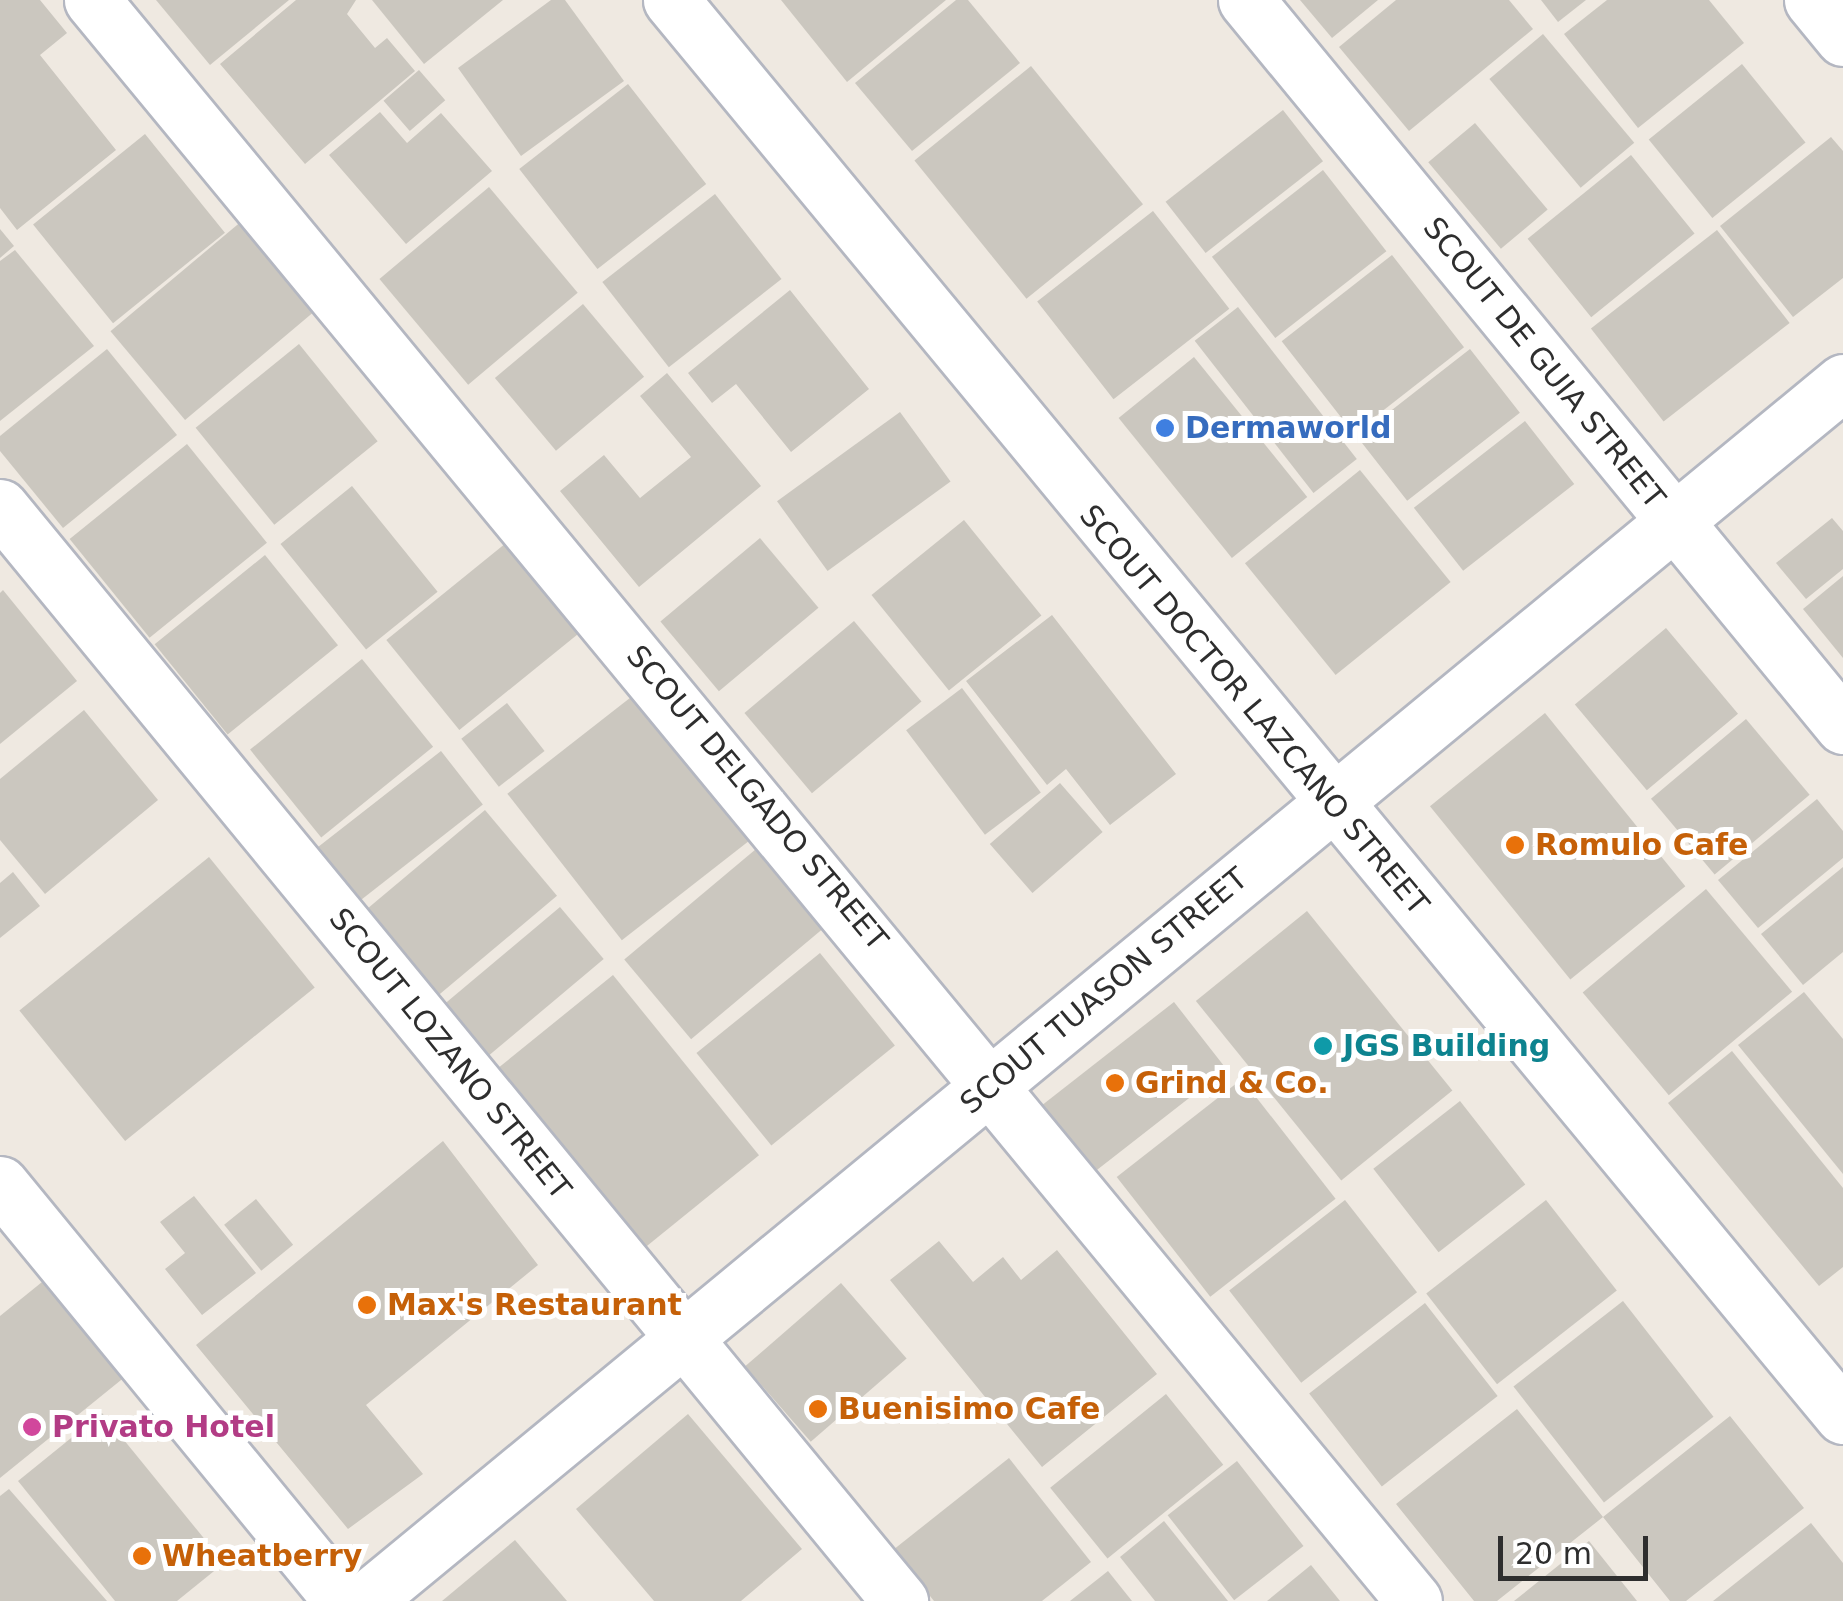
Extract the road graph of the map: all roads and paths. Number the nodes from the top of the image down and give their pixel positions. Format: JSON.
{"nodes":[{"id":1,"x":92,"y":0,"type":"edge"},
{"id":2,"x":671,"y":0,"type":"edge"},
{"id":3,"x":1246,"y":0,"type":"edge"},
{"id":4,"x":1812,"y":0,"type":"edge"},
{"id":5,"x":1843,"y":38,"type":"edge"},
{"id":6,"x":1843,"y":382,"type":"edge"},
{"id":7,"x":0,"y":506,"type":"edge"},
{"id":8,"x":1673,"y":522,"type":"junction"},
{"id":9,"x":1843,"y":726,"type":"edge"},
{"id":10,"x":1330,"y":804,"type":"junction"},
{"id":11,"x":991,"y":1084,"type":"junction"},
{"id":12,"x":0,"y":1184,"type":"edge"},
{"id":13,"x":684,"y":1338,"type":"junction"},
{"id":14,"x":1843,"y":1416,"type":"edge"},
{"id":15,"x":342,"y":1601,"type":"edge"},
{"id":16,"x":365,"y":1601,"type":"edge"},
{"id":17,"x":900,"y":1601,"type":"edge"},
{"id":18,"x":1414,"y":1601,"type":"edge"}],
"edges":[{"from":1,"to":11,"type":"street","name":"SCOUT DELGADO STREET"},
{"from":2,"to":10,"type":"street","name":"SCOUT DOCTOR LAZCANO STREET"},
{"from":3,"to":8,"type":"street","name":"SCOUT DE GUIA STREET"},
{"from":4,"to":5,"type":"street"},
{"from":6,"to":8,"type":"street","name":"SCOUT TUASON STREET"},
{"from":7,"to":13,"type":"street","name":"SCOUT LOZANO STREET"},
{"from":8,"to":9,"type":"street","name":"SCOUT DE GUIA STREET"},
{"from":8,"to":10,"type":"street","name":"SCOUT TUASON STREET"},
{"from":10,"to":11,"type":"street","name":"SCOUT TUASON STREET"},
{"from":10,"to":14,"type":"street","name":"SCOUT DOCTOR LAZCANO STREET"},
{"from":11,"to":13,"type":"street","name":"SCOUT TUASON STREET"},
{"from":11,"to":18,"type":"street","name":"SCOUT DELGADO STREET"},
{"from":12,"to":15,"type":"street"},
{"from":13,"to":16,"type":"street","name":"SCOUT TUASON STREET"},
{"from":13,"to":17,"type":"street","name":"SCOUT LOZANO STREET"}]}
